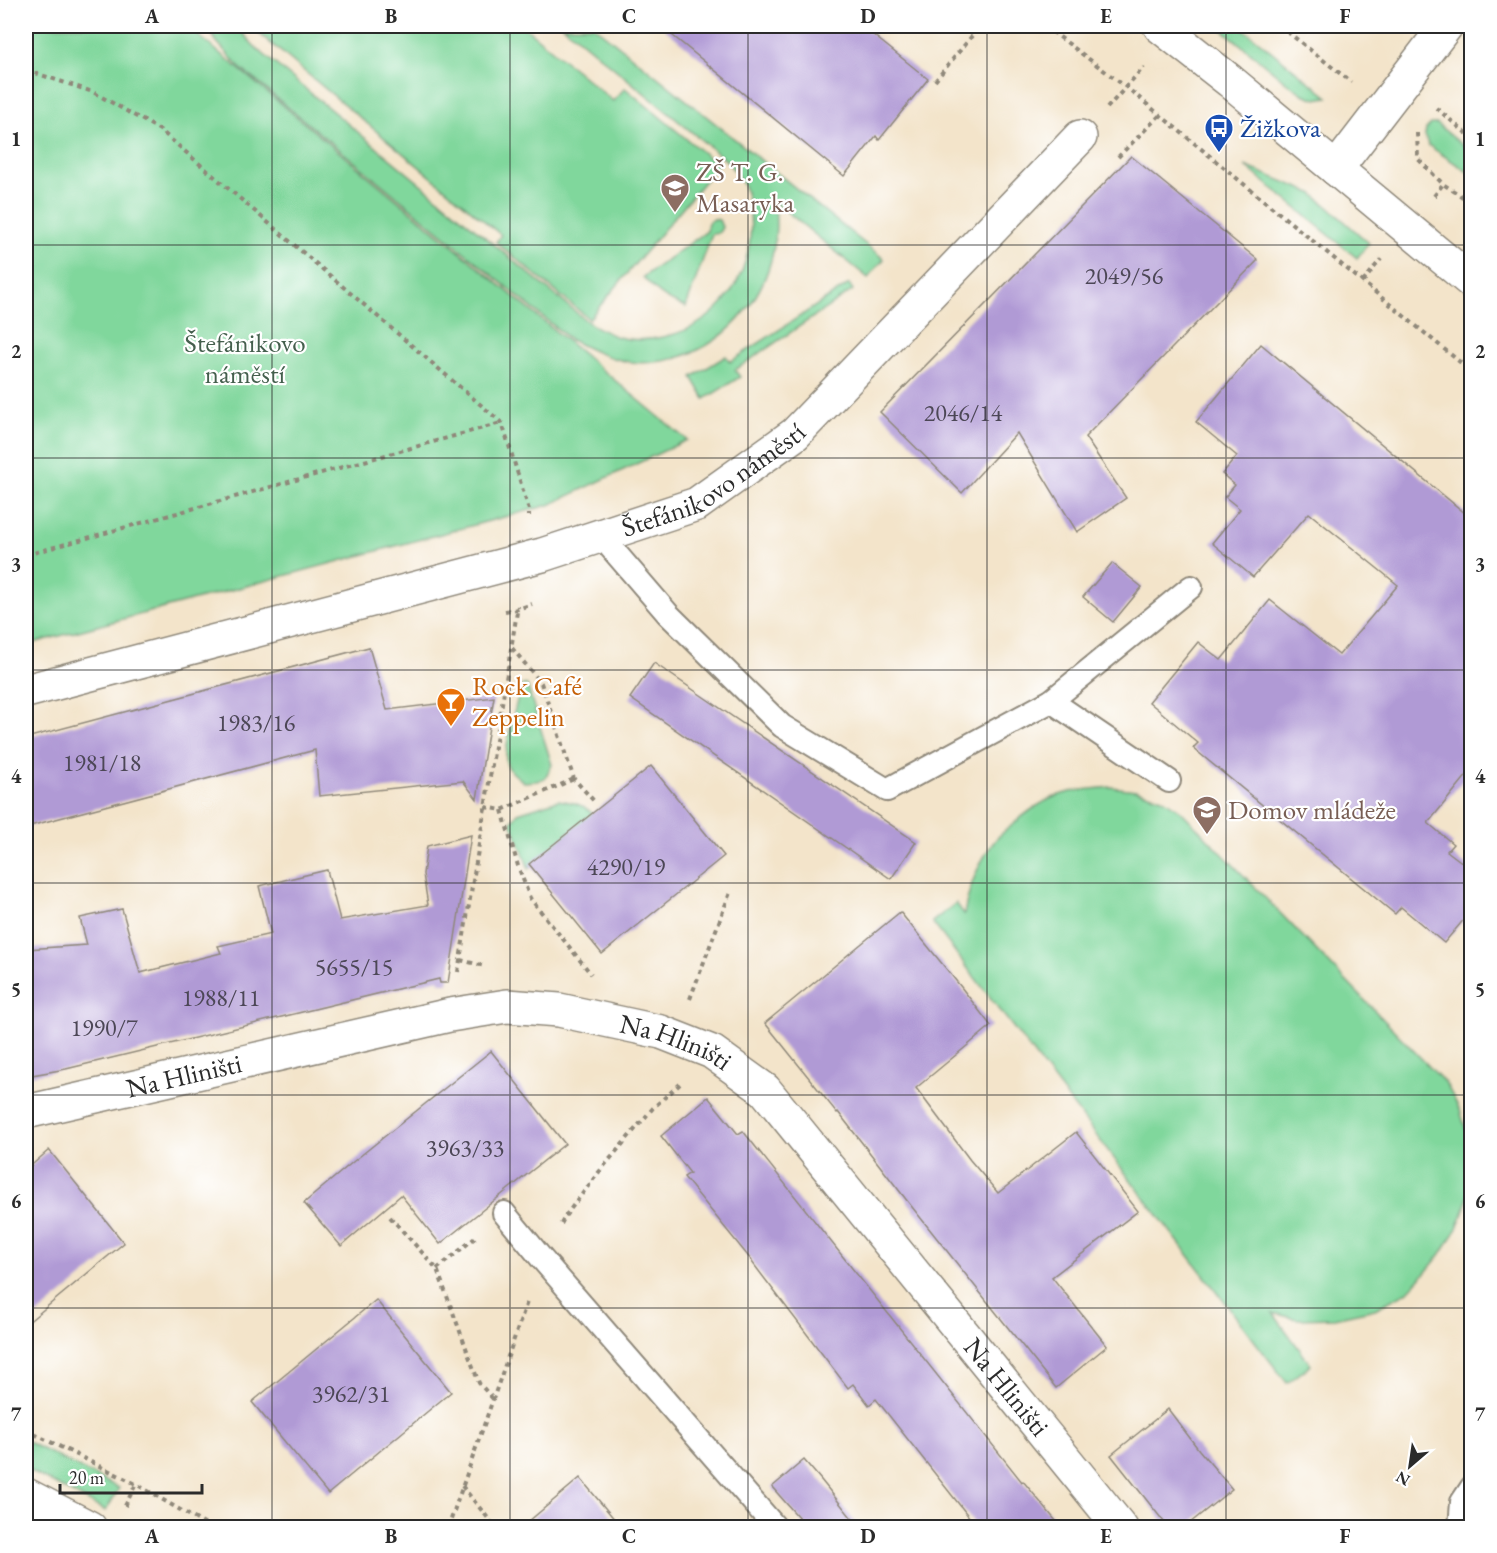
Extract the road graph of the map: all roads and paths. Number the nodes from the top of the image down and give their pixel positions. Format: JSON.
{"nodes":[{"id":1,"x":980,"y":26,"type":"edge"},
{"id":2,"x":1045,"y":26,"type":"edge"},
{"id":3,"x":1280,"y":26,"type":"edge"},
{"id":4,"x":1446,"y":26,"type":"edge"},
{"id":5,"x":1167,"y":31,"type":"edge"},
{"id":6,"x":26,"y":70,"type":"edge"},
{"id":7,"x":935,"y":81,"type":"dead end"},
{"id":8,"x":1126,"y":87,"type":"junction"},
{"id":9,"x":1433,"y":105,"type":"dead end"},
{"id":10,"x":1383,"y":107,"type":"junction"},
{"id":11,"x":1080,"y":137,"type":"joint"},
{"id":12,"x":1472,"y":138,"type":"edge"},
{"id":13,"x":1336,"y":169,"type":"junction"},
{"id":14,"x":1472,"y":203,"type":"edge"},
{"id":15,"x":1472,"y":282,"type":"edge"},
{"id":16,"x":1472,"y":372,"type":"edge"},
{"id":17,"x":502,"y":423,"type":"junction"},
{"id":18,"x":601,"y":536,"type":"junction"},
{"id":19,"x":26,"y":555,"type":"edge"},
{"id":20,"x":527,"y":559,"type":"junction"},
{"id":21,"x":1191,"y":587,"type":"dead end"},
{"id":22,"x":518,"y":609,"type":"dead end"},
{"id":23,"x":512,"y":647,"type":"junction"},
{"id":24,"x":26,"y":692,"type":"edge"},
{"id":25,"x":1052,"y":701,"type":"junction"},
{"id":26,"x":574,"y":779,"type":"junction"},
{"id":27,"x":1169,"y":781,"type":"dead end"},
{"id":28,"x":594,"y":801,"type":"dead end"},
{"id":29,"x":485,"y":807,"type":"junction"},
{"id":30,"x":502,"y":810,"type":"junction"},
{"id":31,"x":731,"y":890,"type":"dead end"},
{"id":32,"x":460,"y":960,"type":"dead end"},
{"id":33,"x":597,"y":981,"type":"dead end"},
{"id":34,"x":687,"y":1008,"type":"dead end"},
{"id":35,"x":684,"y":1081,"type":"dead end"},
{"id":36,"x":26,"y":1112,"type":"edge"},
{"id":37,"x":504,"y":1213,"type":"joint"},
{"id":38,"x":390,"y":1217,"type":"dead end"},
{"id":39,"x":542,"y":1259,"type":"junction"},
{"id":40,"x":437,"y":1269,"type":"junction"},
{"id":41,"x":492,"y":1398,"type":"junction"},
{"id":42,"x":26,"y":1430,"type":"edge"},
{"id":43,"x":462,"y":1485,"type":"junction"},
{"id":44,"x":1472,"y":1487,"type":"edge"},
{"id":45,"x":26,"y":1495,"type":"edge"},
{"id":46,"x":90,"y":1527,"type":"edge"},
{"id":47,"x":211,"y":1527,"type":"edge"},
{"id":48,"x":448,"y":1527,"type":"edge"},
{"id":49,"x":496,"y":1527,"type":"edge"},
{"id":50,"x":776,"y":1527,"type":"edge"},
{"id":51,"x":1121,"y":1527,"type":"edge"},
{"id":52,"x":1460,"y":1527,"type":"edge"}],
"edges":[{"from":1,"to":7,"type":"path"},
{"from":2,"to":8,"type":"path"},
{"from":3,"to":10,"type":"path"},
{"from":4,"to":10,"type":"street"},
{"from":5,"to":8,"type":"path"},
{"from":5,"to":13,"type":"street"},
{"from":6,"to":17,"type":"path"},
{"from":8,"to":11,"type":"path"},
{"from":8,"to":16,"type":"path"},
{"from":9,"to":12,"type":"path"},
{"from":10,"to":13,"type":"street"},
{"from":10,"to":14,"type":"path"},
{"from":11,"to":18,"type":"street","name":"Štefánikovo náměstí"},
{"from":13,"to":15,"type":"street"},
{"from":17,"to":19,"type":"path"},
{"from":17,"to":20,"type":"path"},
{"from":18,"to":20,"type":"street","name":"Štefánikovo náměstí"},
{"from":18,"to":25,"type":"lane"},
{"from":20,"to":24,"type":"street","name":"Štefánikovo náměstí"},
{"from":21,"to":25,"type":"lane"},
{"from":22,"to":23,"type":"path"},
{"from":23,"to":26,"type":"path"},
{"from":23,"to":29,"type":"path"},
{"from":25,"to":27,"type":"lane"},
{"from":26,"to":28,"type":"path"},
{"from":26,"to":30,"type":"path"},
{"from":29,"to":30,"type":"path"},
{"from":29,"to":32,"type":"path"},
{"from":30,"to":33,"type":"path"},
{"from":31,"to":34,"type":"path"},
{"from":35,"to":39,"type":"path"},
{"from":36,"to":51,"type":"street","name":"Na Hliništi"},
{"from":37,"to":39,"type":"lane"},
{"from":37,"to":40,"type":"path"},
{"from":38,"to":40,"type":"path"},
{"from":39,"to":41,"type":"path"},
{"from":39,"to":50,"type":"lane"},
{"from":40,"to":41,"type":"path"},
{"from":41,"to":43,"type":"path"},
{"from":42,"to":47,"type":"path"},
{"from":43,"to":48,"type":"path"},
{"from":43,"to":49,"type":"path"},
{"from":44,"to":52,"type":"lane"},
{"from":45,"to":46,"type":"street"}]}
